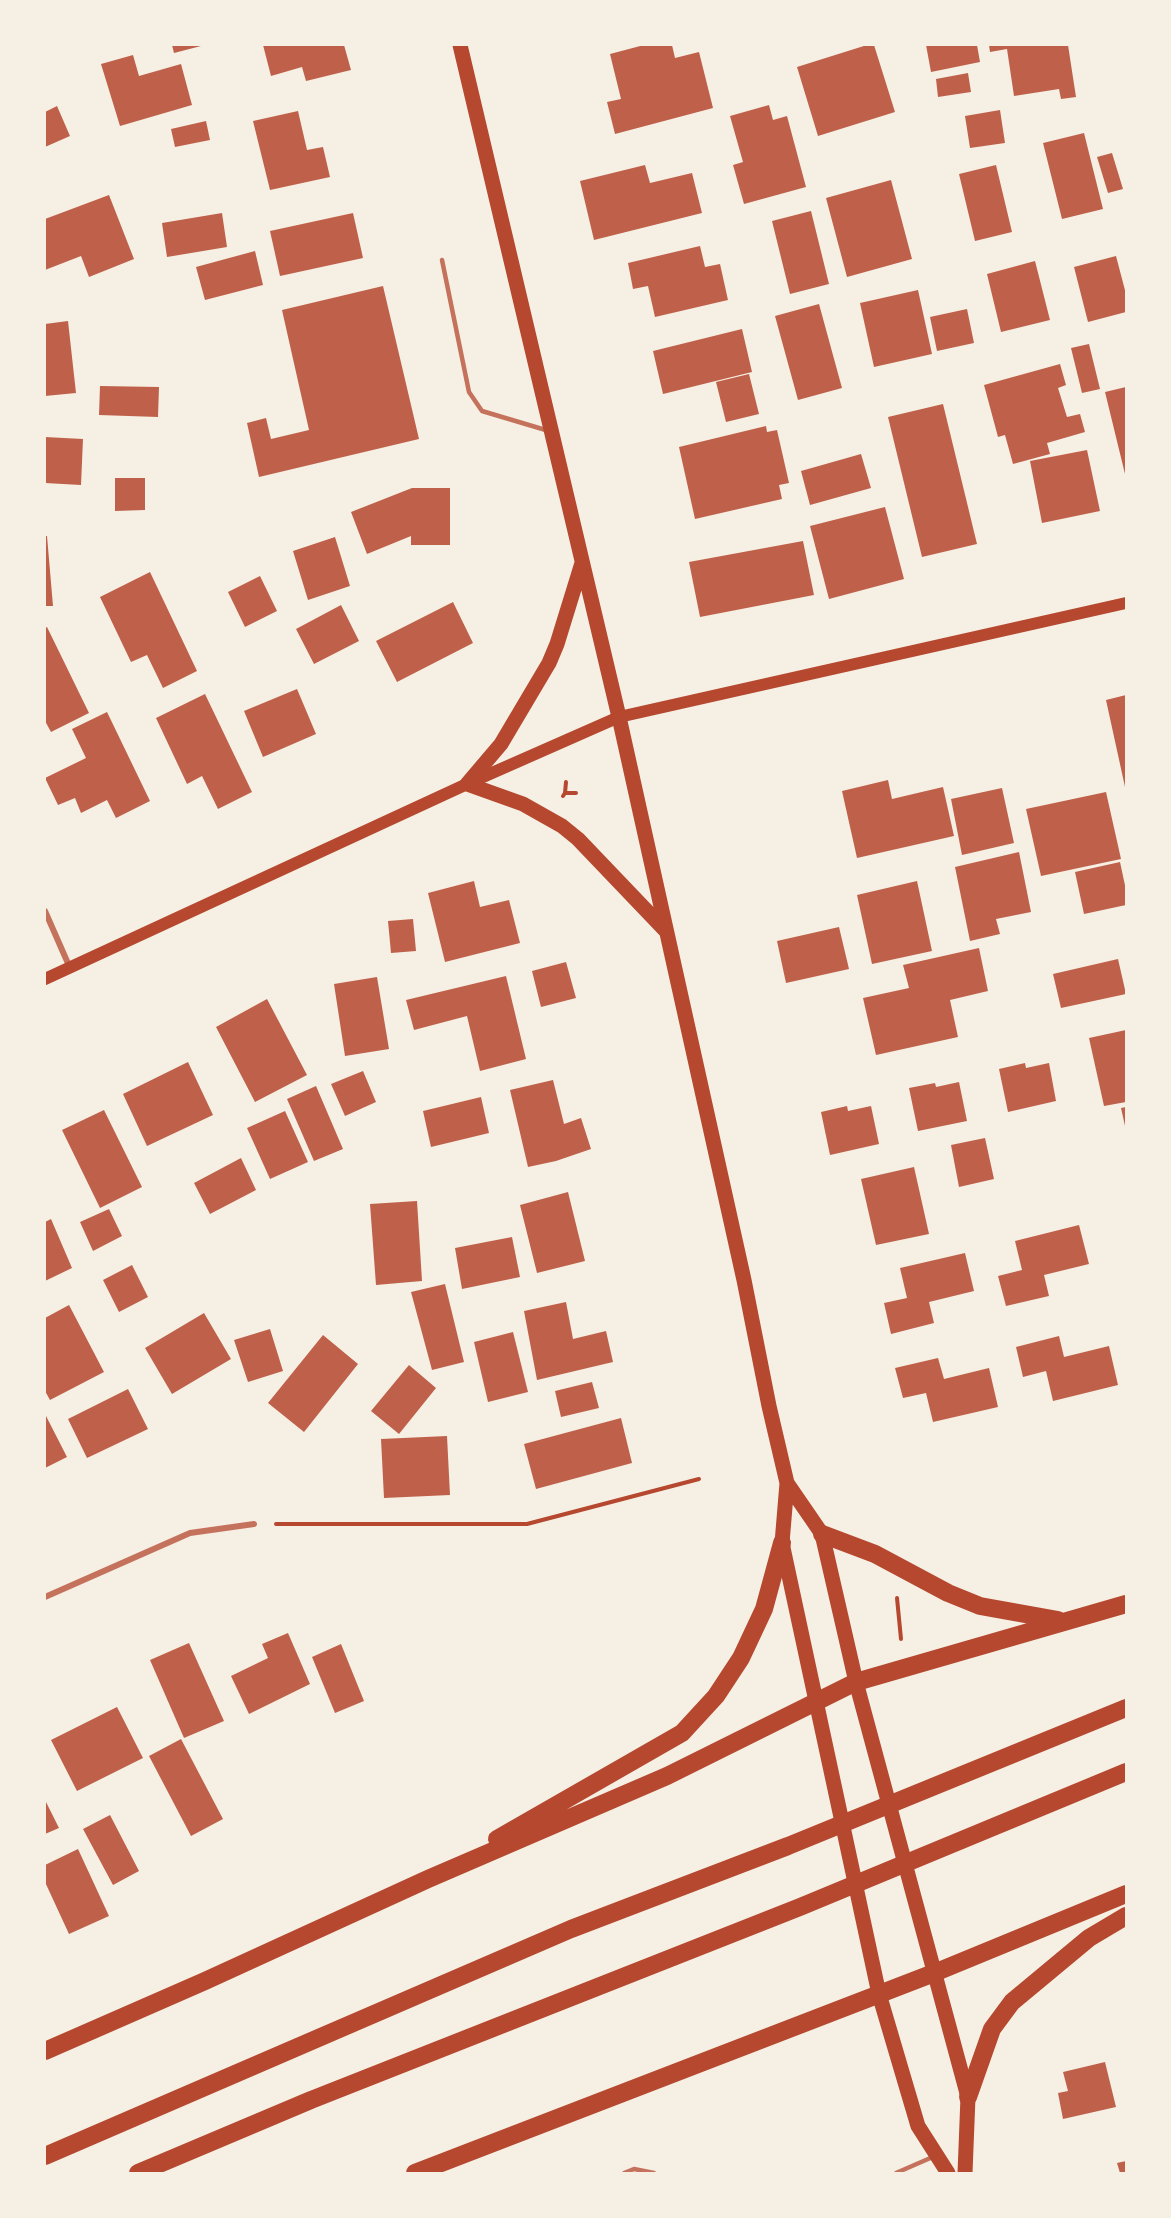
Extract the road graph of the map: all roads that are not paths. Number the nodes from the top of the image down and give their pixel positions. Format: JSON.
{"nodes":[{"id":1,"x":460,"y":45,"type":"edge"},
{"id":2,"x":442,"y":260,"type":"dead end"},
{"id":3,"x":551,"y":432,"type":"junction"},
{"id":4,"x":582,"y":562,"type":"junction"},
{"id":5,"x":1126,"y":603,"type":"edge"},
{"id":6,"x":619,"y":717,"type":"junction"},
{"id":7,"x":467,"y":784,"type":"junction"},
{"id":8,"x":45,"y":911,"type":"edge"},
{"id":9,"x":665,"y":930,"type":"junction"},
{"id":10,"x":70,"y":968,"type":"junction"},
{"id":11,"x":45,"y":979,"type":"edge"},
{"id":12,"x":787,"y":1483,"type":"junction"},
{"id":13,"x":254,"y":1524,"type":"road end"},
{"id":14,"x":822,"y":1534,"type":"junction"},
{"id":15,"x":782,"y":1543,"type":"junction"},
{"id":16,"x":45,"y":1597,"type":"edge"},
{"id":17,"x":1126,"y":1604,"type":"edge"},
{"id":18,"x":1063,"y":1621,"type":"junction"},
{"id":19,"x":856,"y":1682,"type":"junction"},
{"id":20,"x":815,"y":1702,"type":"junction"},
{"id":21,"x":1126,"y":1708,"type":"edge"},
{"id":22,"x":1126,"y":1772,"type":"edge"},
{"id":23,"x":428,"y":1879,"type":"junction"},
{"id":24,"x":1126,"y":1894,"type":"edge"},
{"id":25,"x":1126,"y":1916,"type":"edge"},
{"id":26,"x":934,"y":1973,"type":"junction"},
{"id":27,"x":879,"y":1994,"type":"junction"},
{"id":28,"x":45,"y":2050,"type":"edge"},
{"id":29,"x":968,"y":2097,"type":"junction"},
{"id":30,"x":937,"y":2155,"type":"junction"},
{"id":31,"x":45,"y":2156,"type":"edge"},
{"id":32,"x":138,"y":2173,"type":"edge"},
{"id":33,"x":415,"y":2173,"type":"edge"},
{"id":34,"x":624,"y":2173,"type":"edge"},
{"id":35,"x":654,"y":2173,"type":"edge"},
{"id":36,"x":896,"y":2173,"type":"edge"},
{"id":37,"x":948,"y":2173,"type":"edge"},
{"id":38,"x":964,"y":2173,"type":"edge"}],
"edges":[{"from":1,"to":3,"type":"main road"},
{"from":2,"to":3,"type":"lane"},
{"from":3,"to":4,"type":"main road"},
{"from":4,"to":6,"type":"main road"},
{"from":4,"to":7,"type":"main road"},
{"from":5,"to":6,"type":"main road"},
{"from":6,"to":7,"type":"main road"},
{"from":6,"to":9,"type":"main road"},
{"from":7,"to":9,"type":"main road"},
{"from":7,"to":10,"type":"main road"},
{"from":8,"to":10,"type":"street"},
{"from":9,"to":12,"type":"main road"},
{"from":10,"to":11,"type":"main road"},
{"from":12,"to":14,"type":"main road"},
{"from":12,"to":15,"type":"main road"},
{"from":13,"to":16,"type":"street"},
{"from":14,"to":18,"type":"highway"},
{"from":14,"to":19,"type":"main road"},
{"from":15,"to":20,"type":"main road"},
{"from":15,"to":23,"type":"highway"},
{"from":17,"to":18,"type":"highway"},
{"from":18,"to":19,"type":"highway"},
{"from":19,"to":20,"type":"highway"},
{"from":19,"to":26,"type":"main road"},
{"from":20,"to":23,"type":"highway"},
{"from":20,"to":27,"type":"main road"},
{"from":21,"to":31,"type":"highway"},
{"from":22,"to":32,"type":"highway"},
{"from":23,"to":28,"type":"highway"},
{"from":24,"to":26,"type":"highway"},
{"from":25,"to":29,"type":"highway"},
{"from":26,"to":27,"type":"highway"},
{"from":26,"to":29,"type":"main road"},
{"from":27,"to":30,"type":"main road"},
{"from":27,"to":33,"type":"highway"},
{"from":29,"to":38,"type":"main road"},
{"from":30,"to":36,"type":"lane"},
{"from":30,"to":37,"type":"main road"},
{"from":34,"to":35,"type":"lane"}]}
